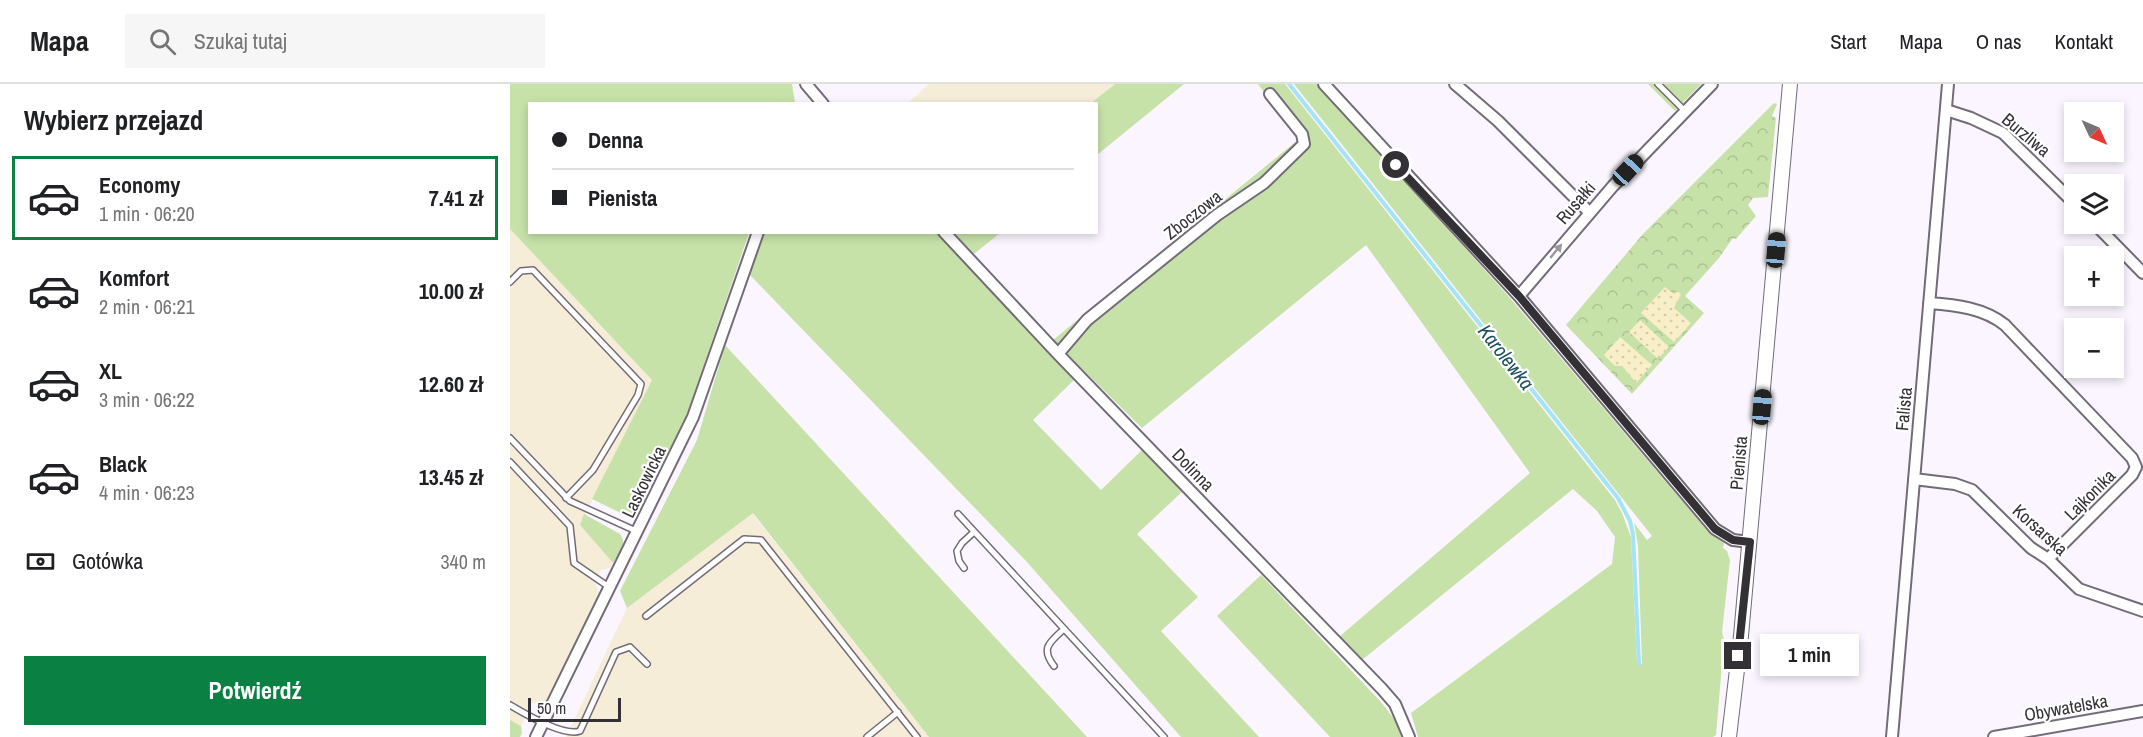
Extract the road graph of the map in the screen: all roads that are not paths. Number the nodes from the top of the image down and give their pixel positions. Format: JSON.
{"nodes":[{"id":1,"x":806,"y":84,"type":"edge"},
{"id":2,"x":1324,"y":84,"type":"edge"},
{"id":3,"x":1455,"y":84,"type":"edge"},
{"id":4,"x":1658,"y":84,"type":"edge"},
{"id":5,"x":1712,"y":84,"type":"edge"},
{"id":6,"x":1790,"y":84,"type":"edge"},
{"id":7,"x":1948,"y":84,"type":"edge"},
{"id":8,"x":1270,"y":94,"type":"dead end"},
{"id":9,"x":818,"y":101,"type":"edge"},
{"id":10,"x":1946,"y":110,"type":"junction"},
{"id":11,"x":1685,"y":111,"type":"junction"},
{"id":12,"x":2064,"y":193,"type":"edge"},
{"id":13,"x":1589,"y":212,"type":"junction"},
{"id":14,"x":757,"y":234,"type":"edge"},
{"id":15,"x":946,"y":234,"type":"edge"},
{"id":16,"x":2104,"y":234,"type":"edge"},
{"id":17,"x":2143,"y":273,"type":"edge"},
{"id":18,"x":510,"y":282,"type":"edge"},
{"id":19,"x":1519,"y":296,"type":"junction"},
{"id":20,"x":1929,"y":303,"type":"junction"},
{"id":21,"x":1058,"y":354,"type":"junction"},
{"id":22,"x":510,"y":438,"type":"edge"},
{"id":23,"x":510,"y":462,"type":"edge"},
{"id":24,"x":1914,"y":479,"type":"junction"},
{"id":25,"x":566,"y":498,"type":"junction"},
{"id":26,"x":958,"y":514,"type":"dead end"},
{"id":27,"x":638,"y":532,"type":"junction"},
{"id":28,"x":974,"y":532,"type":"junction"},
{"id":29,"x":1750,"y":542,"type":"junction"},
{"id":30,"x":2048,"y":559,"type":"junction"},
{"id":31,"x":964,"y":568,"type":"dead end"},
{"id":32,"x":609,"y":587,"type":"junction"},
{"id":33,"x":2143,"y":611,"type":"edge"},
{"id":34,"x":646,"y":616,"type":"dead end"},
{"id":35,"x":1064,"y":629,"type":"junction"},
{"id":36,"x":647,"y":664,"type":"dead end"},
{"id":37,"x":1054,"y":666,"type":"dead end"},
{"id":38,"x":510,"y":705,"type":"edge"},
{"id":39,"x":2143,"y":711,"type":"edge"},
{"id":40,"x":898,"y":712,"type":"junction"},
{"id":41,"x":544,"y":723,"type":"junction"},
{"id":42,"x":536,"y":737,"type":"edge"},
{"id":43,"x":867,"y":737,"type":"edge"},
{"id":44,"x":917,"y":737,"type":"edge"},
{"id":45,"x":1164,"y":737,"type":"edge"},
{"id":46,"x":1409,"y":737,"type":"edge"},
{"id":47,"x":1729,"y":737,"type":"edge"},
{"id":48,"x":1892,"y":737,"type":"edge"},
{"id":49,"x":1994,"y":737,"type":"edge"}],
"edges":[{"from":1,"to":9,"type":"street"},
{"from":2,"to":19,"type":"street"},
{"from":3,"to":13,"type":"street"},
{"from":4,"to":11,"type":"lane"},
{"from":5,"to":11,"type":"street","name":"Rusałki"},
{"from":6,"to":29,"type":"street","name":"Pienista"},
{"from":7,"to":10,"type":"street","name":"Falista"},
{"from":8,"to":21,"type":"street","name":"Zboczowa"},
{"from":10,"to":12,"type":"street","name":"Burzliwa"},
{"from":10,"to":20,"type":"street","name":"Falista"},
{"from":11,"to":13,"type":"street","name":"Rusałki"},
{"from":19,"to":13,"type":"street","name":"Rusałki","one_way":true},
{"from":14,"to":27,"type":"street","name":"Laskowicka"},
{"from":15,"to":21,"type":"street","name":"Dolinna"},
{"from":16,"to":17,"type":"street"},
{"from":18,"to":25,"type":"lane"},
{"from":19,"to":29,"type":"street"},
{"from":20,"to":24,"type":"street","name":"Falista"},
{"from":20,"to":30,"type":"street","name":"Lajkonika"},
{"from":21,"to":46,"type":"street","name":"Dolinna"},
{"from":22,"to":25,"type":"lane"},
{"from":23,"to":32,"type":"lane"},
{"from":24,"to":30,"type":"street","name":"Korsarska"},
{"from":24,"to":48,"type":"street","name":"Falista"},
{"from":25,"to":27,"type":"lane"},
{"from":26,"to":28,"type":"lane"},
{"from":27,"to":32,"type":"street","name":"Laskowicka"},
{"from":28,"to":31,"type":"lane"},
{"from":28,"to":35,"type":"lane"},
{"from":29,"to":47,"type":"street","name":"Pienista"},
{"from":30,"to":33,"type":"street","name":"Korsarska"},
{"from":32,"to":41,"type":"street","name":"Laskowicka"},
{"from":34,"to":40,"type":"lane"},
{"from":35,"to":37,"type":"lane"},
{"from":35,"to":45,"type":"lane"},
{"from":36,"to":41,"type":"lane"},
{"from":38,"to":41,"type":"lane"},
{"from":39,"to":49,"type":"street","name":"Obywatelska"},
{"from":40,"to":43,"type":"lane"},
{"from":40,"to":44,"type":"lane"},
{"from":41,"to":42,"type":"street","name":"Laskowicka"}]}
